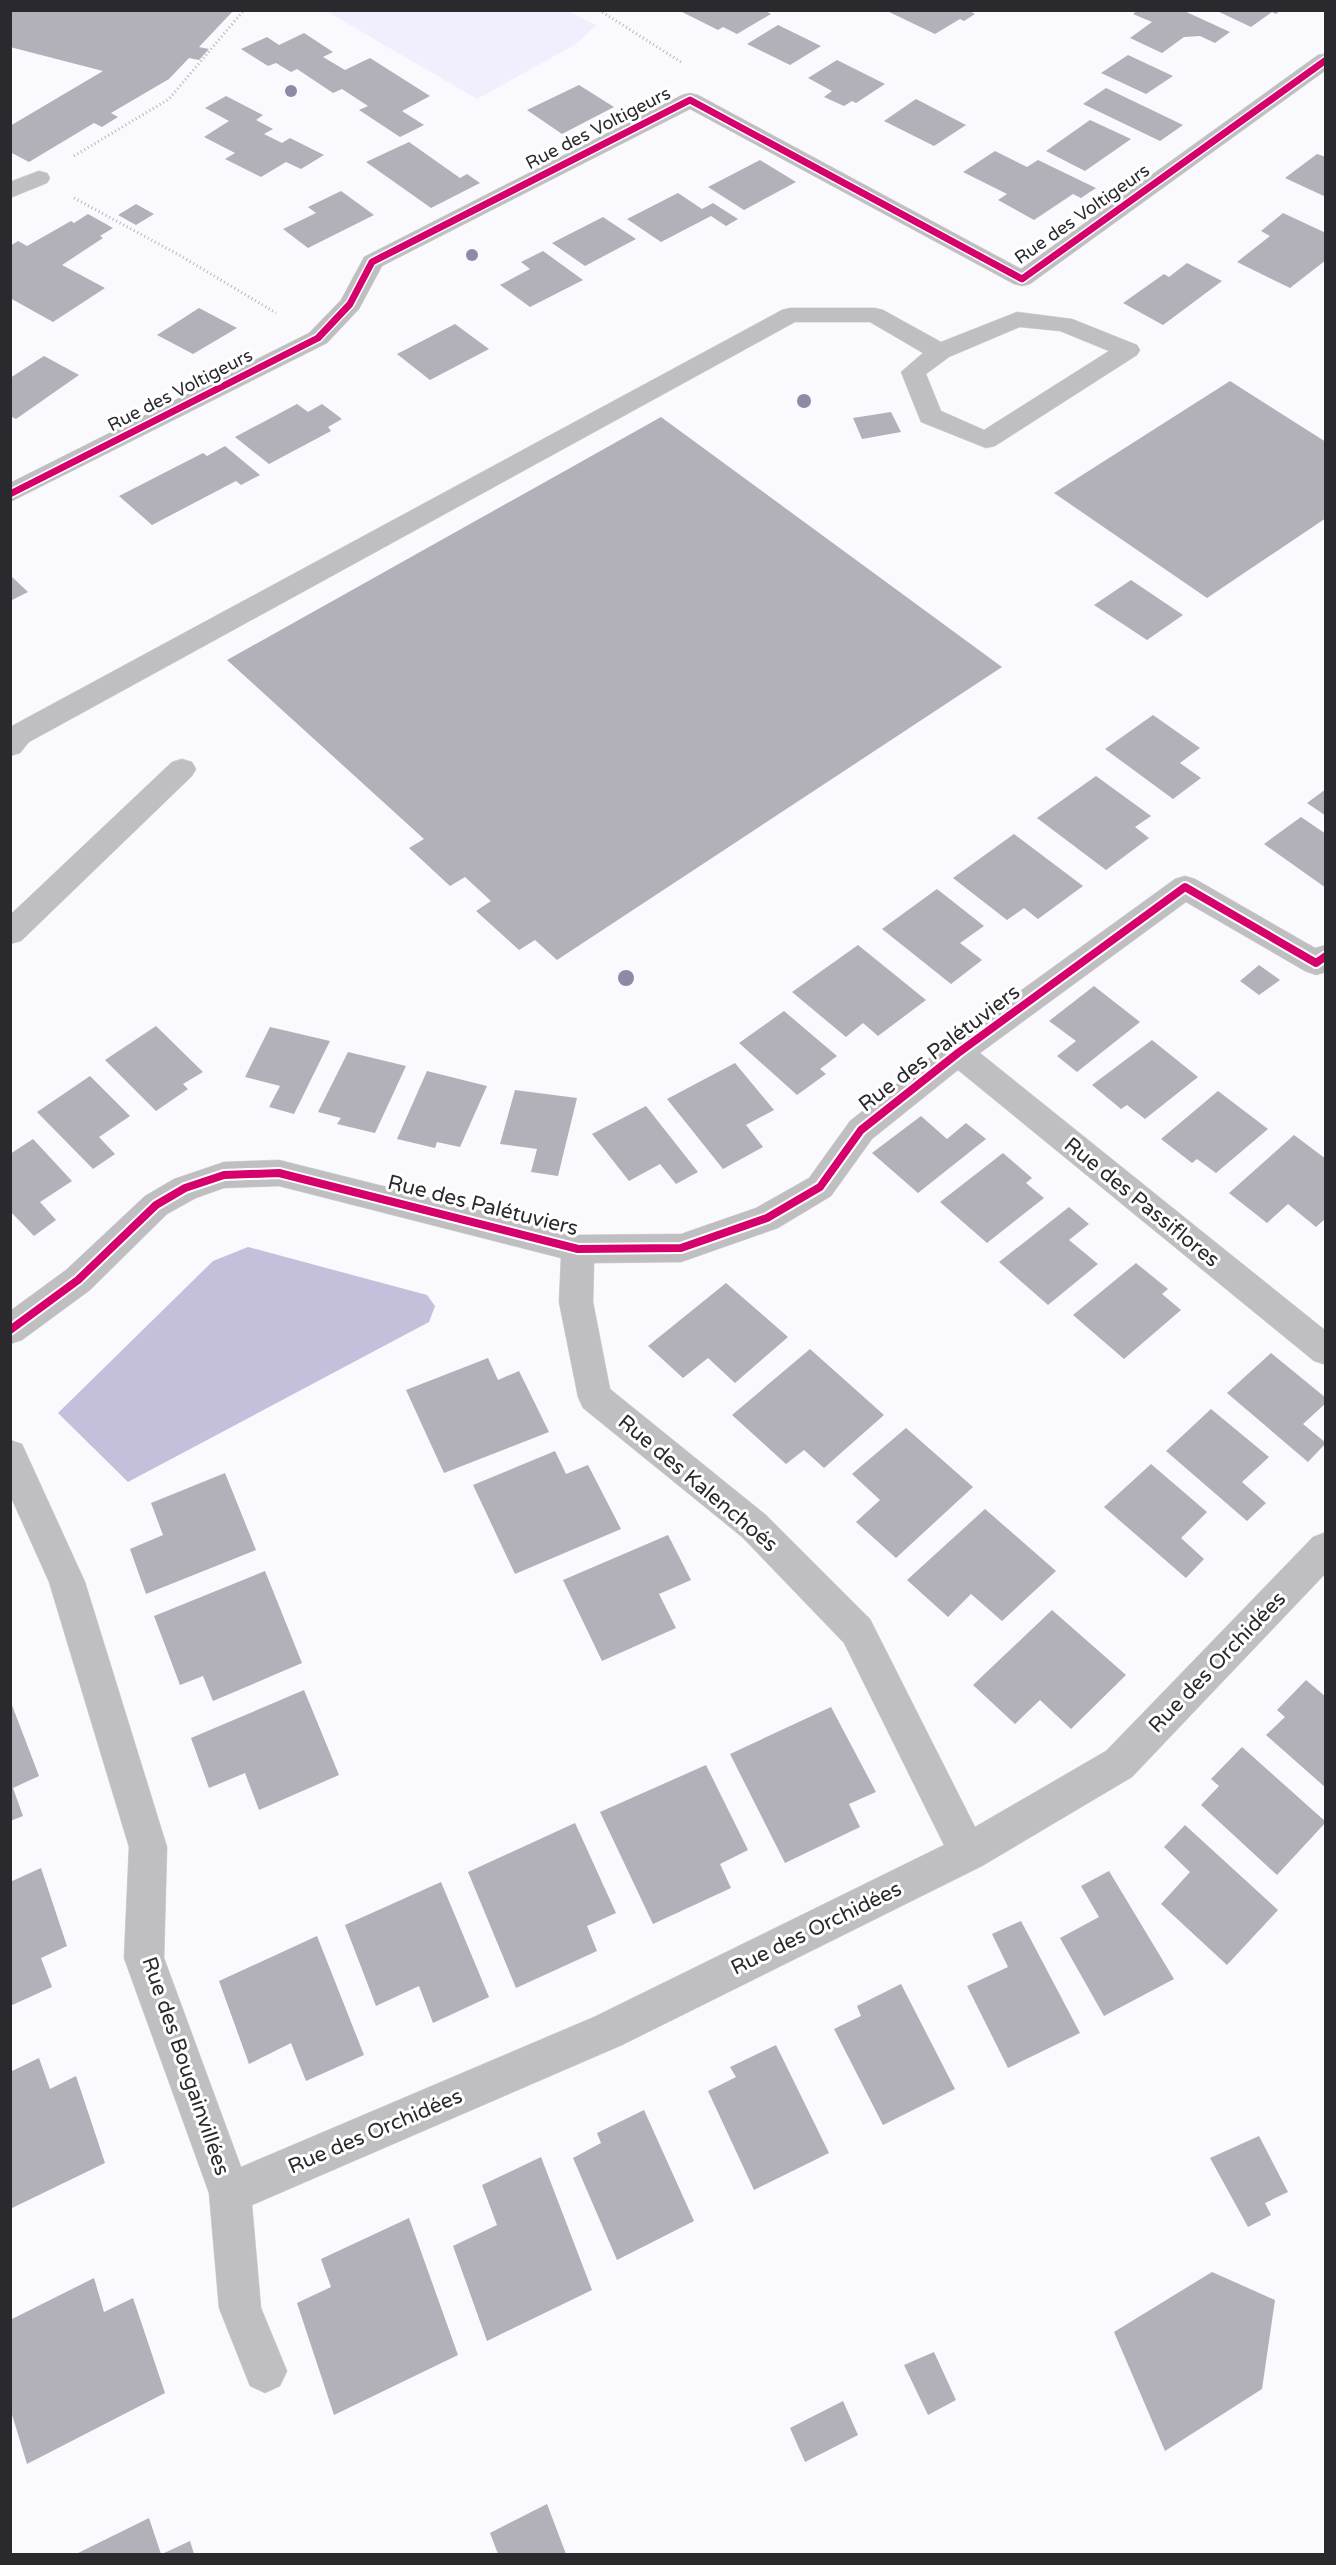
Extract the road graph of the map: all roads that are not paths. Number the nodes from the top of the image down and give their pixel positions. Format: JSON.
{"nodes":[{"id":1,"x":1326,"y":60,"type":"edge"},
{"id":2,"x":39,"y":178,"type":"road end"},
{"id":3,"x":10,"y":191,"type":"edge"},
{"id":4,"x":940,"y":352,"type":"junction"},
{"id":5,"x":10,"y":494,"type":"edge"},
{"id":6,"x":10,"y":746,"type":"edge"},
{"id":7,"x":182,"y":769,"type":"dead end"},
{"id":8,"x":10,"y":933,"type":"edge"},
{"id":9,"x":1326,"y":956,"type":"edge"},
{"id":10,"x":958,"y":1053,"type":"junction"},
{"id":11,"x":578,"y":1249,"type":"junction"},
{"id":12,"x":10,"y":1330,"type":"edge"},
{"id":13,"x":1326,"y":1351,"type":"edge"},
{"id":14,"x":10,"y":1455,"type":"edge"},
{"id":15,"x":1326,"y":1548,"type":"edge"},
{"id":16,"x":968,"y":1853,"type":"junction"},
{"id":17,"x":230,"y":2193,"type":"junction"},
{"id":18,"x":265,"y":2371,"type":"dead end"}],
"edges":[{"from":1,"to":5,"type":"street","name":"Rue des Voltigeurs"},
{"from":2,"to":3,"type":"street"},
{"from":4,"to":4,"type":"street"},
{"from":4,"to":6,"type":"street"},
{"from":7,"to":8,"type":"street"},
{"from":9,"to":10,"type":"street","name":"Rue des Palétuviers"},
{"from":10,"to":11,"type":"street","name":"Rue des Palétuviers"},
{"from":10,"to":13,"type":"street","name":"Rue des Passiflores"},
{"from":11,"to":12,"type":"street","name":"Rue des Palétuviers"},
{"from":11,"to":16,"type":"street","name":"Rue des Kalenchoés"},
{"from":14,"to":17,"type":"street","name":"Rue des Bougainvillées"},
{"from":15,"to":16,"type":"street","name":"Rue des Orchidées"},
{"from":16,"to":17,"type":"street","name":"Rue des Orchidées"},
{"from":17,"to":18,"type":"street","name":"Rue des Bougainvillées"}]}
